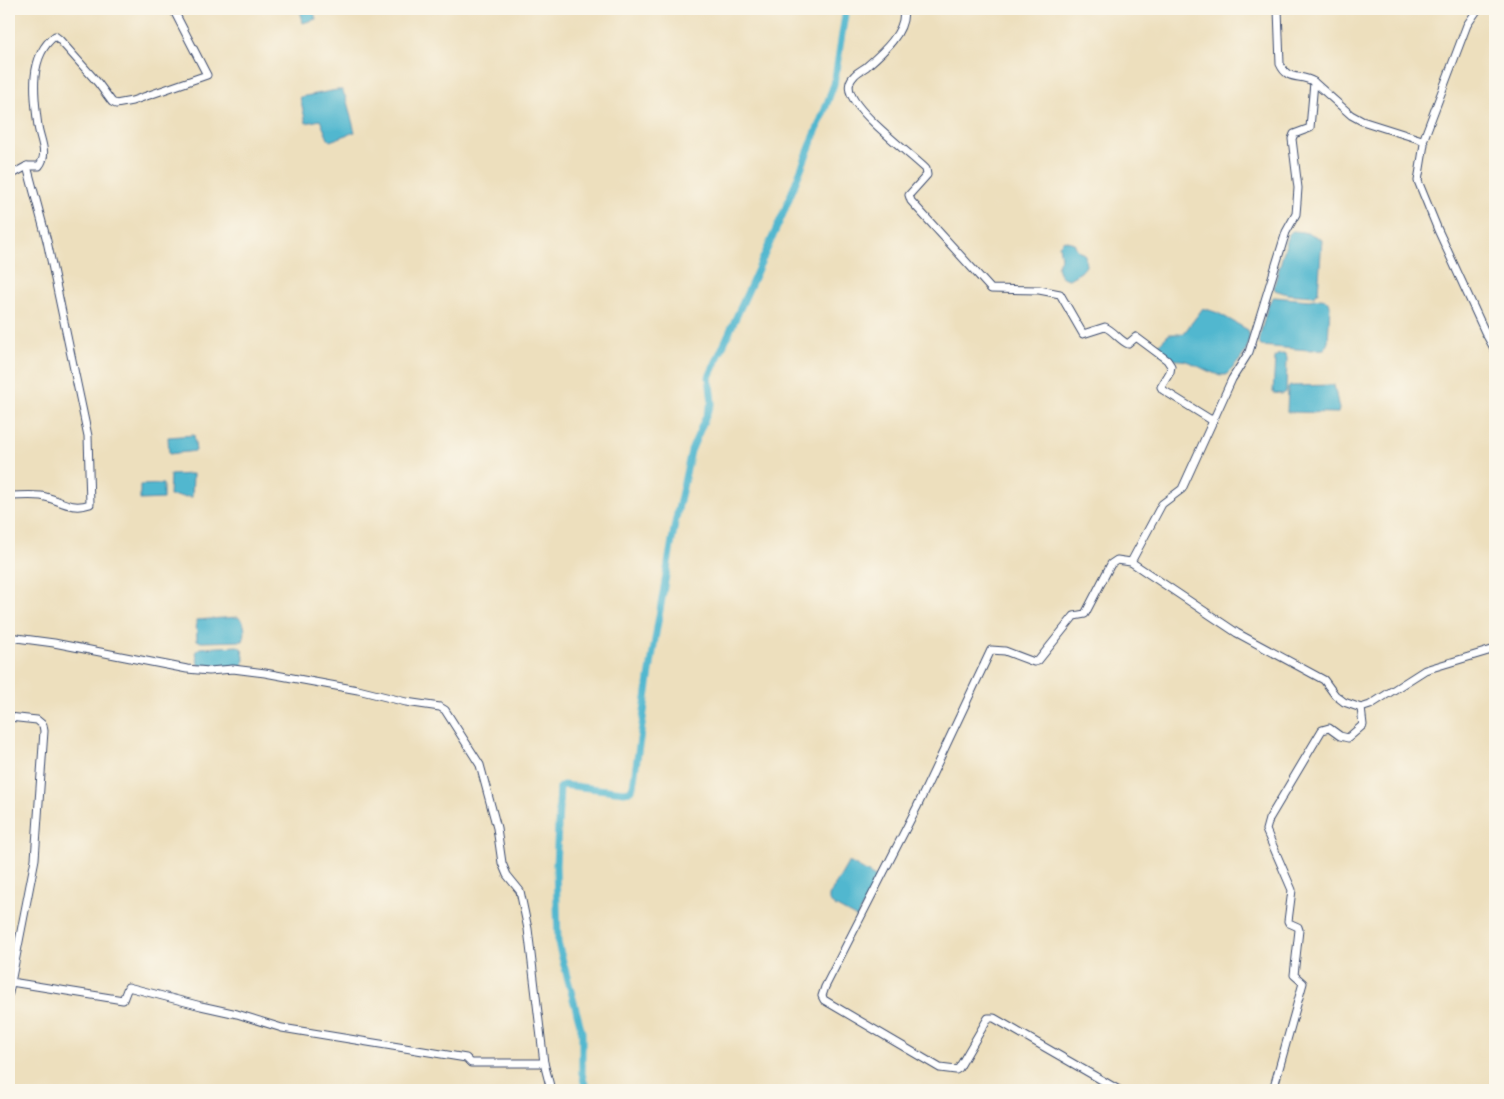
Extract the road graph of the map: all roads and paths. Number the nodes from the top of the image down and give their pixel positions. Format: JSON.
{"nodes":[{"id":1,"x":173,"y":9,"type":"edge"},
{"id":2,"x":903,"y":9,"type":"edge"},
{"id":3,"x":1278,"y":9,"type":"edge"},
{"id":4,"x":1478,"y":9,"type":"edge"},
{"id":5,"x":1314,"y":82,"type":"junction"},
{"id":6,"x":1423,"y":141,"type":"junction"},
{"id":7,"x":27,"y":166,"type":"junction"},
{"id":8,"x":9,"y":176,"type":"edge"},
{"id":9,"x":1495,"y":350,"type":"edge"},
{"id":10,"x":1213,"y":421,"type":"junction"},
{"id":11,"x":9,"y":496,"type":"edge"},
{"id":12,"x":1130,"y":562,"type":"junction"},
{"id":13,"x":9,"y":637,"type":"edge"},
{"id":14,"x":1495,"y":649,"type":"edge"},
{"id":15,"x":1361,"y":708,"type":"junction"},
{"id":16,"x":9,"y":717,"type":"edge"},
{"id":17,"x":11,"y":982,"type":"junction"},
{"id":18,"x":9,"y":993,"type":"edge"},
{"id":19,"x":544,"y":1063,"type":"junction"},
{"id":20,"x":551,"y":1090,"type":"edge"},
{"id":21,"x":1119,"y":1090,"type":"edge"},
{"id":22,"x":1273,"y":1090,"type":"edge"}],
"edges":[{"from":1,"to":7,"type":"street"},
{"from":2,"to":10,"type":"street"},
{"from":3,"to":5,"type":"street"},
{"from":4,"to":6,"type":"street"},
{"from":5,"to":6,"type":"street"},
{"from":5,"to":10,"type":"street"},
{"from":6,"to":9,"type":"street"},
{"from":7,"to":8,"type":"street"},
{"from":7,"to":11,"type":"street"},
{"from":10,"to":12,"type":"street"},
{"from":12,"to":15,"type":"street"},
{"from":12,"to":21,"type":"street"},
{"from":13,"to":19,"type":"street"},
{"from":14,"to":15,"type":"street"},
{"from":15,"to":22,"type":"street"},
{"from":16,"to":17,"type":"street"},
{"from":17,"to":18,"type":"street"},
{"from":17,"to":19,"type":"street"},
{"from":19,"to":20,"type":"street"}]}
